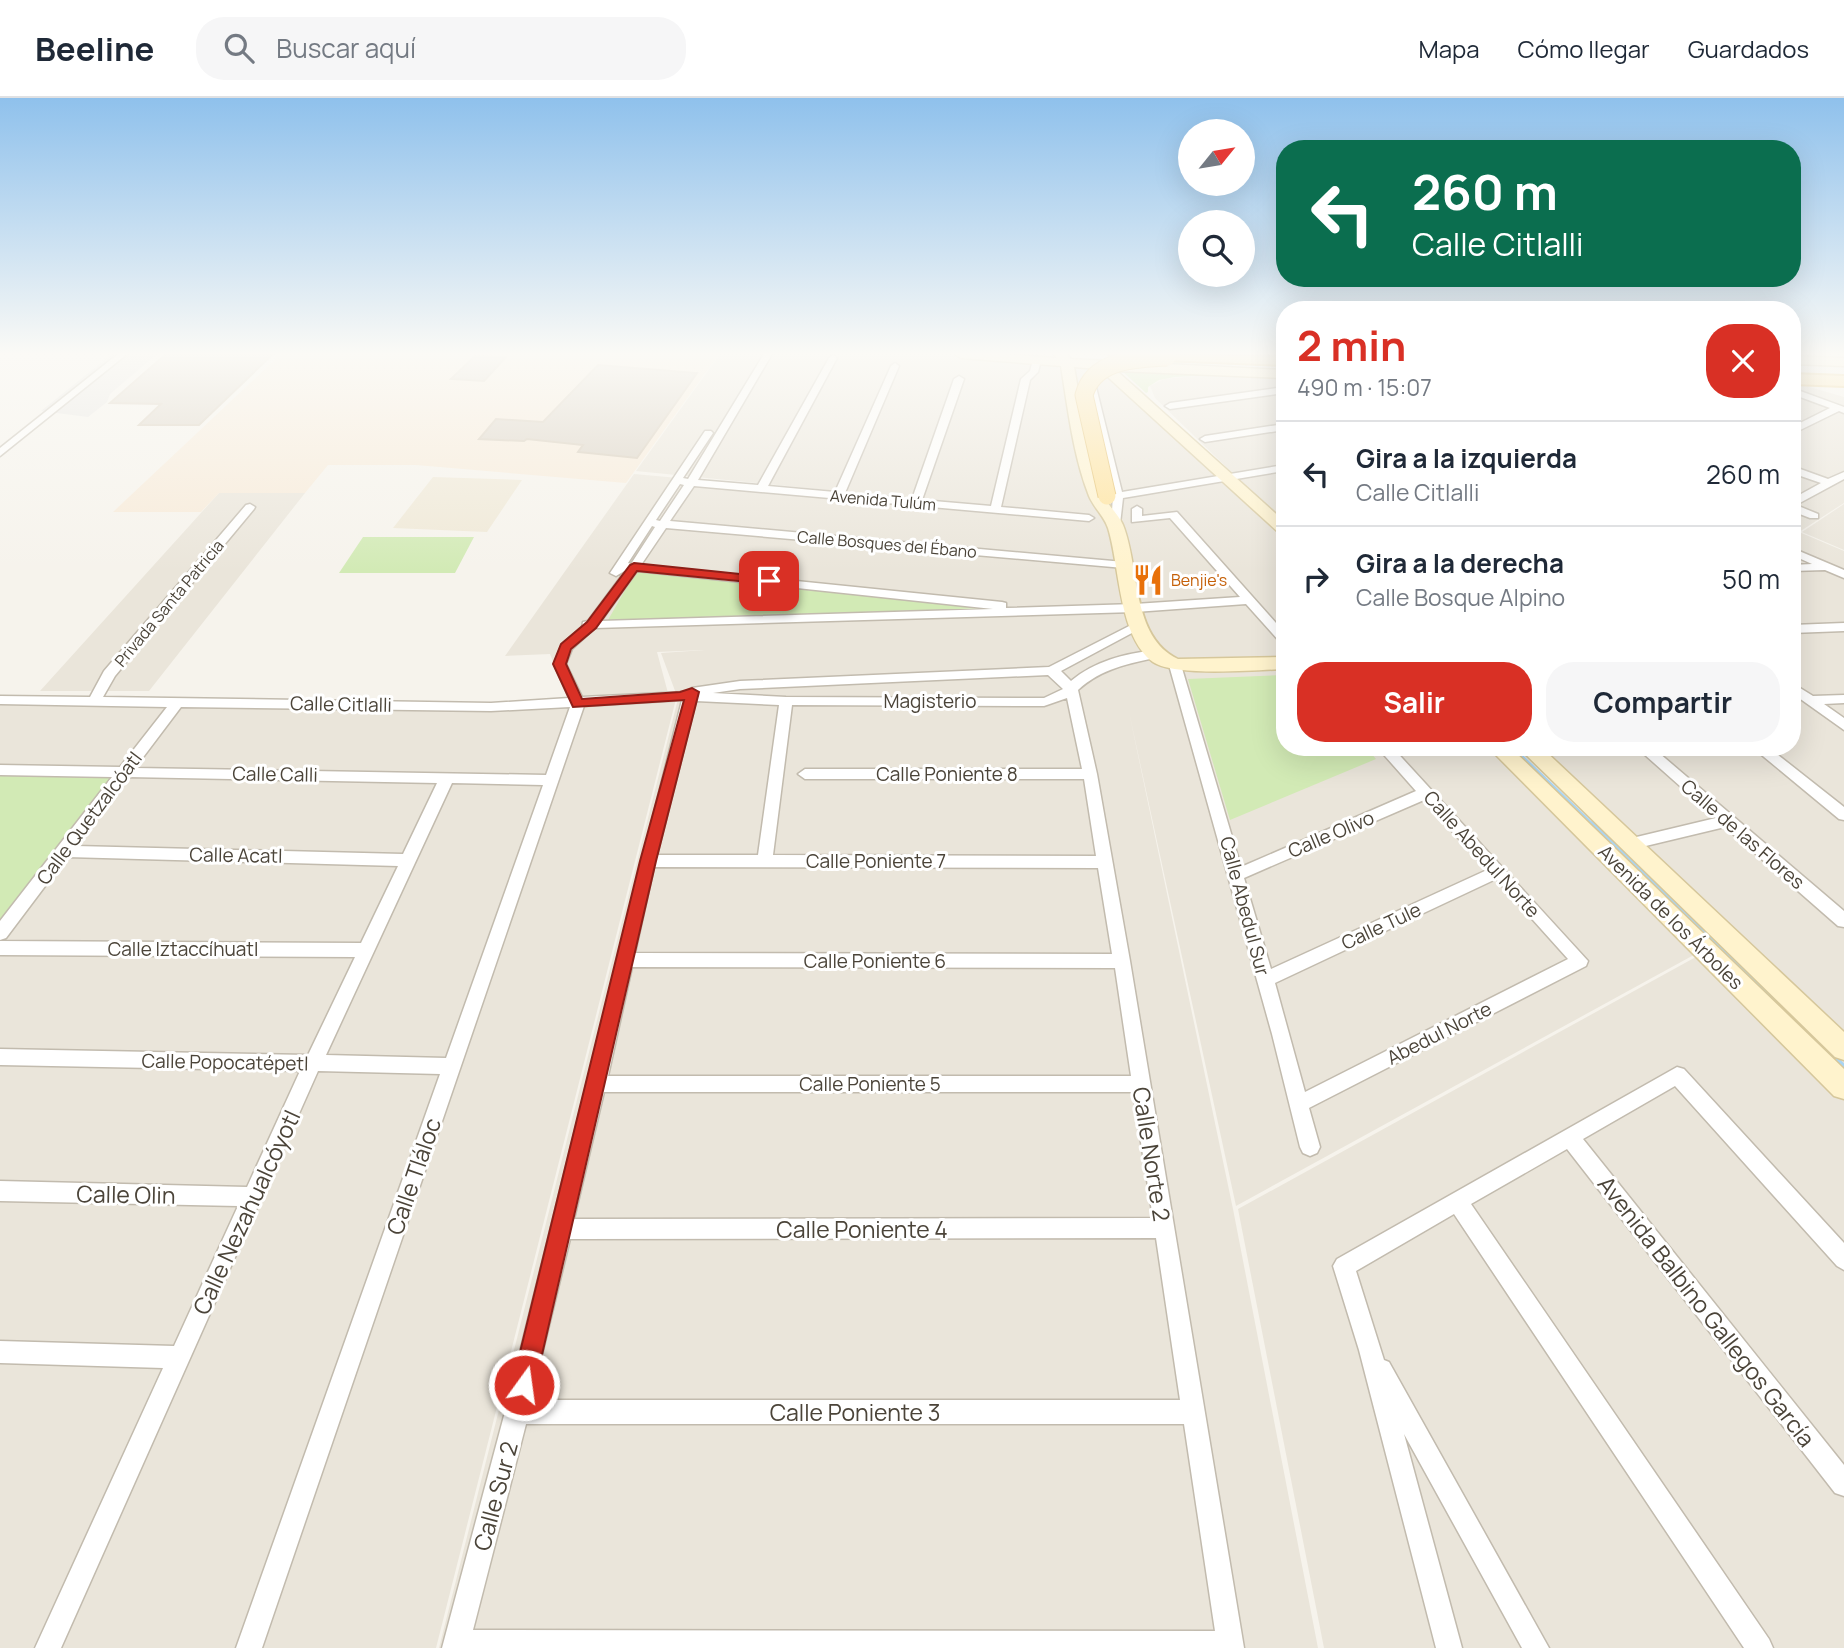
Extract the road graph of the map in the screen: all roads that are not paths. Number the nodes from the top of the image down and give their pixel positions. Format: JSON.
{"nodes":[{"id":1,"x":33,"y":426,"type":"edge"},
{"id":2,"x":716,"y":426,"type":"edge"},
{"id":3,"x":721,"y":426,"type":"edge"},
{"id":4,"x":795,"y":426,"type":"edge"},
{"id":5,"x":869,"y":426,"type":"edge"},
{"id":6,"x":942,"y":426,"type":"edge"},
{"id":7,"x":1015,"y":426,"type":"edge"},
{"id":8,"x":1080,"y":426,"type":"edge"},
{"id":9,"x":1093,"y":426,"type":"edge"},
{"id":10,"x":1099,"y":426,"type":"edge"},
{"id":11,"x":1173,"y":426,"type":"edge"},
{"id":12,"x":1192,"y":426,"type":"edge"},
{"id":13,"x":1276,"y":428,"type":"edge"},
{"id":14,"x":1205,"y":439,"type":"junction"},
{"id":15,"x":0,"y":453,"type":"edge"},
{"id":16,"x":1276,"y":469,"type":"edge"},
{"id":17,"x":1801,"y":472,"type":"edge"},
{"id":18,"x":1844,"y":475,"type":"edge"},
{"id":19,"x":1230,"y":478,"type":"junction"},
{"id":20,"x":684,"y":482,"type":"junction"},
{"id":21,"x":1829,"y":483,"type":"junction"},
{"id":22,"x":761,"y":489,"type":"junction"},
{"id":23,"x":838,"y":496,"type":"junction"},
{"id":24,"x":1113,"y":496,"type":"junction"},
{"id":25,"x":1801,"y":500,"type":"edge"},
{"id":26,"x":916,"y":503,"type":"junction"},
{"id":27,"x":250,"y":507,"type":"dead end"},
{"id":28,"x":1137,"y":509,"type":"dead end"},
{"id":29,"x":995,"y":510,"type":"junction"},
{"id":30,"x":1801,"y":510,"type":"edge"},
{"id":31,"x":1814,"y":516,"type":"dead end"},
{"id":32,"x":1089,"y":517,"type":"dead end"},
{"id":33,"x":1276,"y":521,"type":"edge"},
{"id":34,"x":650,"y":523,"type":"junction"},
{"id":35,"x":663,"y":524,"type":"junction"},
{"id":36,"x":1115,"y":524,"type":"junction"},
{"id":37,"x":1801,"y":555,"type":"edge"},
{"id":38,"x":1124,"y":565,"type":"junction"},
{"id":39,"x":627,"y":566,"type":"junction"},
{"id":40,"x":1828,"y":567,"type":"junction"},
{"id":41,"x":1801,"y":568,"type":"edge"},
{"id":42,"x":1844,"y":573,"type":"edge"},
{"id":43,"x":1248,"y":600,"type":"junction"},
{"id":44,"x":1018,"y":610,"type":"junction"},
{"id":45,"x":1137,"y":617,"type":"junction"},
{"id":46,"x":585,"y":627,"type":"junction"},
{"id":47,"x":1844,"y":627,"type":"edge"},
{"id":48,"x":1801,"y":629,"type":"edge"},
{"id":49,"x":1276,"y":630,"type":"edge"},
{"id":50,"x":1154,"y":654,"type":"junction"},
{"id":51,"x":1276,"y":663,"type":"edge"},
{"id":52,"x":1175,"y":665,"type":"junction"},
{"id":53,"x":1051,"y":671,"type":"junction"},
{"id":54,"x":1072,"y":691,"type":"junction"},
{"id":55,"x":1801,"y":694,"type":"edge"},
{"id":56,"x":689,"y":696,"type":"junction"},
{"id":57,"x":1844,"y":699,"type":"edge"},
{"id":58,"x":0,"y":700,"type":"edge"},
{"id":59,"x":786,"y":701,"type":"junction"},
{"id":60,"x":1811,"y":701,"type":"junction"},
{"id":61,"x":94,"y":702,"type":"junction"},
{"id":62,"x":177,"y":702,"type":"junction"},
{"id":63,"x":578,"y":704,"type":"junction"},
{"id":64,"x":1844,"y":724,"type":"edge"},
{"id":65,"x":1392,"y":756,"type":"edge"},
{"id":66,"x":1507,"y":756,"type":"edge"},
{"id":67,"x":1537,"y":756,"type":"edge"},
{"id":68,"x":1653,"y":756,"type":"edge"},
{"id":69,"x":1770,"y":756,"type":"edge"},
{"id":70,"x":0,"y":770,"type":"edge"},
{"id":71,"x":124,"y":772,"type":"junction"},
{"id":72,"x":805,"y":774,"type":"dead end"},
{"id":73,"x":1090,"y":774,"type":"junction"},
{"id":74,"x":447,"y":778,"type":"junction"},
{"id":75,"x":549,"y":780,"type":"junction"},
{"id":76,"x":1426,"y":793,"type":"junction"},
{"id":77,"x":1844,"y":815,"type":"edge"},
{"id":78,"x":1727,"y":821,"type":"junction"},
{"id":79,"x":1629,"y":844,"type":"junction"},
{"id":80,"x":64,"y":851,"type":"junction"},
{"id":81,"x":408,"y":860,"type":"junction"},
{"id":82,"x":765,"y":860,"type":"junction"},
{"id":83,"x":648,"y":861,"type":"junction"},
{"id":84,"x":1104,"y":862,"type":"junction"},
{"id":85,"x":1497,"y":872,"type":"junction"},
{"id":86,"x":1237,"y":875,"type":"junction"},
{"id":87,"x":1844,"y":921,"type":"edge"},
{"id":88,"x":0,"y":933,"type":"edge"},
{"id":89,"x":0,"y":948,"type":"edge"},
{"id":90,"x":367,"y":950,"type":"junction"},
{"id":91,"x":627,"y":960,"type":"junction"},
{"id":92,"x":1122,"y":961,"type":"junction"},
{"id":93,"x":1580,"y":961,"type":"joint"},
{"id":94,"x":1264,"y":979,"type":"junction"},
{"id":95,"x":1844,"y":1049,"type":"edge"},
{"id":96,"x":0,"y":1057,"type":"edge"},
{"id":97,"x":313,"y":1063,"type":"junction"},
{"id":98,"x":451,"y":1066,"type":"junction"},
{"id":99,"x":597,"y":1084,"type":"junction"},
{"id":100,"x":1142,"y":1084,"type":"junction"},
{"id":101,"x":1844,"y":1087,"type":"edge"},
{"id":102,"x":1299,"y":1104,"type":"junction"},
{"id":103,"x":1570,"y":1138,"type":"junction"},
{"id":104,"x":1310,"y":1147,"type":"dead end"},
{"id":105,"x":0,"y":1191,"type":"edge"},
{"id":106,"x":253,"y":1197,"type":"junction"},
{"id":107,"x":1458,"y":1203,"type":"junction"},
{"id":108,"x":1164,"y":1228,"type":"junction"},
{"id":109,"x":561,"y":1229,"type":"junction"},
{"id":110,"x":1844,"y":1259,"type":"edge"},
{"id":111,"x":1370,"y":1350,"type":"junction"},
{"id":112,"x":0,"y":1352,"type":"edge"},
{"id":113,"x":179,"y":1357,"type":"junction"},
{"id":114,"x":517,"y":1412,"type":"junction"},
{"id":115,"x":1193,"y":1412,"type":"junction"},
{"id":116,"x":1844,"y":1485,"type":"edge"},
{"id":117,"x":456,"y":1646,"type":"edge"},
{"id":118,"x":1231,"y":1646,"type":"edge"},
{"id":119,"x":48,"y":1648,"type":"edge"},
{"id":120,"x":249,"y":1648,"type":"edge"},
{"id":121,"x":1449,"y":1648,"type":"edge"},
{"id":122,"x":1536,"y":1648,"type":"edge"},
{"id":123,"x":1760,"y":1648,"type":"edge"}],
"edges":[{"from":1,"to":15,"type":"street"},
{"from":2,"to":20,"type":"street"},
{"from":3,"to":20,"type":"street"},
{"from":4,"to":22,"type":"street"},
{"from":5,"to":23,"type":"street"},
{"from":6,"to":26,"type":"street"},
{"from":7,"to":29,"type":"street"},
{"from":8,"to":36,"type":"main road"},
{"from":9,"to":24,"type":"main road","bridge":true},
{"from":10,"to":24,"type":"street"},
{"from":11,"to":19,"type":"main road"},
{"from":12,"to":14,"type":"main road"},
{"from":13,"to":14,"type":"street"},
{"from":14,"to":19,"type":"main road"},
{"from":16,"to":19,"type":"street"},
{"from":17,"to":21,"type":"street"},
{"from":18,"to":21,"type":"street"},
{"from":19,"to":24,"type":"street"},
{"from":19,"to":33,"type":"main road"},
{"from":20,"to":22,"type":"street","name":"Avenida Tulúm"},
{"from":20,"to":34,"type":"street"},
{"from":20,"to":35,"type":"street"},
{"from":21,"to":25,"type":"street"},
{"from":22,"to":23,"type":"street","name":"Avenida Tulúm"},
{"from":23,"to":26,"type":"street","name":"Avenida Tulúm"},
{"from":24,"to":36,"type":"main road"},
{"from":26,"to":29,"type":"street","name":"Avenida Tulúm"},
{"from":27,"to":61,"type":"street","name":"Privada Santa Patricia"},
{"from":28,"to":43,"type":"street"},
{"from":29,"to":32,"type":"street","name":"Avenida Tulúm"},
{"from":30,"to":31,"type":"street"},
{"from":34,"to":35,"type":"street","name":"Calle Bosques del Ébano"},
{"from":34,"to":39,"type":"street"},
{"from":35,"to":38,"type":"street","name":"Calle Bosques del Ébano"},
{"from":35,"to":39,"type":"street"},
{"from":36,"to":38,"type":"main road"},
{"from":37,"to":40,"type":"street"},
{"from":38,"to":45,"type":"main road"},
{"from":39,"to":44,"type":"street"},
{"from":39,"to":46,"type":"street"},
{"from":40,"to":41,"type":"street"},
{"from":40,"to":42,"type":"street"},
{"from":43,"to":45,"type":"street"},
{"from":43,"to":49,"type":"street"},
{"from":44,"to":45,"type":"street"},
{"from":44,"to":46,"type":"street"},
{"from":45,"to":50,"type":"main road"},
{"from":45,"to":53,"type":"street","name":"Magisterio"},
{"from":46,"to":63,"type":"street"},
{"from":47,"to":48,"type":"street"},
{"from":50,"to":52,"type":"main road"},
{"from":50,"to":54,"type":"street","name":"Magisterio"},
{"from":51,"to":52,"type":"main road"},
{"from":52,"to":86,"type":"street","name":"Calle Abedul Sur"},
{"from":53,"to":54,"type":"street"},
{"from":53,"to":56,"type":"street","name":"Magisterio"},
{"from":54,"to":59,"type":"street","name":"Magisterio"},
{"from":54,"to":73,"type":"street","name":"Calle Norte 2"},
{"from":55,"to":60,"type":"street"},
{"from":56,"to":59,"type":"street","name":"Magisterio"},
{"from":56,"to":63,"type":"street","name":"Calle Citlalli"},
{"from":56,"to":83,"type":"street","name":"Calle Sur 2"},
{"from":57,"to":60,"type":"street"},
{"from":58,"to":61,"type":"street","name":"Calle Citlalli"},
{"from":59,"to":82,"type":"street"},
{"from":60,"to":64,"type":"street"},
{"from":61,"to":62,"type":"street","name":"Calle Citlalli"},
{"from":62,"to":63,"type":"street","name":"Calle Citlalli"},
{"from":62,"to":71,"type":"street","name":"Calle Quetzalcóatl"},
{"from":63,"to":75,"type":"street","name":"Calle Tláloc"},
{"from":65,"to":76,"type":"street","name":"Calle Abedul Norte"},
{"from":66,"to":101,"type":"main road","name":"Avenida de los Árboles"},
{"from":67,"to":79,"type":"main road","name":"Avenida de los Árboles"},
{"from":68,"to":78,"type":"street","name":"Calle de las Flores"},
{"from":69,"to":77,"type":"street"},
{"from":70,"to":71,"type":"street","name":"Calle Calli"},
{"from":71,"to":74,"type":"street","name":"Calle Calli"},
{"from":71,"to":80,"type":"street","name":"Calle Quetzalcóatl"},
{"from":72,"to":73,"type":"street","name":"Calle Poniente 8"},
{"from":73,"to":84,"type":"street","name":"Calle Norte 2"},
{"from":74,"to":75,"type":"street","name":"Calle Calli"},
{"from":74,"to":81,"type":"street","name":"Calle Nezahualcóyotl"},
{"from":75,"to":98,"type":"street","name":"Calle Tláloc"},
{"from":76,"to":85,"type":"street","name":"Calle Abedul Norte"},
{"from":76,"to":86,"type":"street","name":"Calle Olivo"},
{"from":78,"to":79,"type":"street"},
{"from":78,"to":87,"type":"street","name":"Calle de las Flores"},
{"from":79,"to":95,"type":"main road","name":"Avenida de los Árboles"},
{"from":80,"to":81,"type":"street","name":"Calle Acatl"},
{"from":80,"to":88,"type":"street","name":"Calle Quetzalcóatl"},
{"from":81,"to":90,"type":"street","name":"Calle Nezahualcóyotl"},
{"from":82,"to":83,"type":"street","name":"Calle Poniente 7"},
{"from":82,"to":84,"type":"street","name":"Calle Poniente 7"},
{"from":83,"to":91,"type":"street","name":"Calle Sur 2"},
{"from":84,"to":92,"type":"street","name":"Calle Norte 2"},
{"from":85,"to":93,"type":"street","name":"Calle Abedul Norte"},
{"from":85,"to":94,"type":"street","name":"Calle Tule"},
{"from":86,"to":94,"type":"street","name":"Calle Abedul Sur"},
{"from":89,"to":90,"type":"street","name":"Calle Iztaccíhuatl"},
{"from":90,"to":97,"type":"street","name":"Calle Nezahualcóyotl"},
{"from":91,"to":92,"type":"street","name":"Calle Poniente 6"},
{"from":91,"to":99,"type":"street","name":"Calle Sur 2"},
{"from":92,"to":100,"type":"street","name":"Calle Norte 2"},
{"from":93,"to":102,"type":"street","name":"Abedul Norte"},
{"from":94,"to":102,"type":"street","name":"Calle Abedul Sur"},
{"from":96,"to":97,"type":"street","name":"Calle Popocatépetl"},
{"from":97,"to":98,"type":"street","name":"Calle Popocatépetl"},
{"from":97,"to":106,"type":"street","name":"Calle Nezahualcóyotl"},
{"from":98,"to":120,"type":"street","name":"Calle Tláloc"},
{"from":99,"to":100,"type":"street","name":"Calle Poniente 5"},
{"from":99,"to":109,"type":"street","name":"Calle Sur 2"},
{"from":100,"to":108,"type":"street","name":"Calle Norte 2"},
{"from":102,"to":104,"type":"street","name":"Calle Abedul Sur"},
{"from":103,"to":107,"type":"street"},
{"from":103,"to":110,"type":"street"},
{"from":103,"to":116,"type":"street","name":"Avenida Balbino Gallegos García"},
{"from":105,"to":106,"type":"street","name":"Calle Olin"},
{"from":106,"to":113,"type":"street","name":"Calle Nezahualcóyotl"},
{"from":107,"to":111,"type":"street"},
{"from":107,"to":123,"type":"street"},
{"from":108,"to":109,"type":"street","name":"Calle Poniente 4"},
{"from":108,"to":115,"type":"street","name":"Calle Norte 2"},
{"from":109,"to":114,"type":"street","name":"Calle Sur 2"},
{"from":111,"to":121,"type":"street"},
{"from":111,"to":122,"type":"street"},
{"from":112,"to":113,"type":"street"},
{"from":113,"to":119,"type":"street","name":"Calle Nezahualcóyotl"},
{"from":114,"to":115,"type":"street","name":"Calle Poniente 3"},
{"from":114,"to":117,"type":"street","name":"Calle Sur 2"},
{"from":115,"to":118,"type":"street","name":"Calle Norte 2"},
{"from":117,"to":118,"type":"street"}]}
